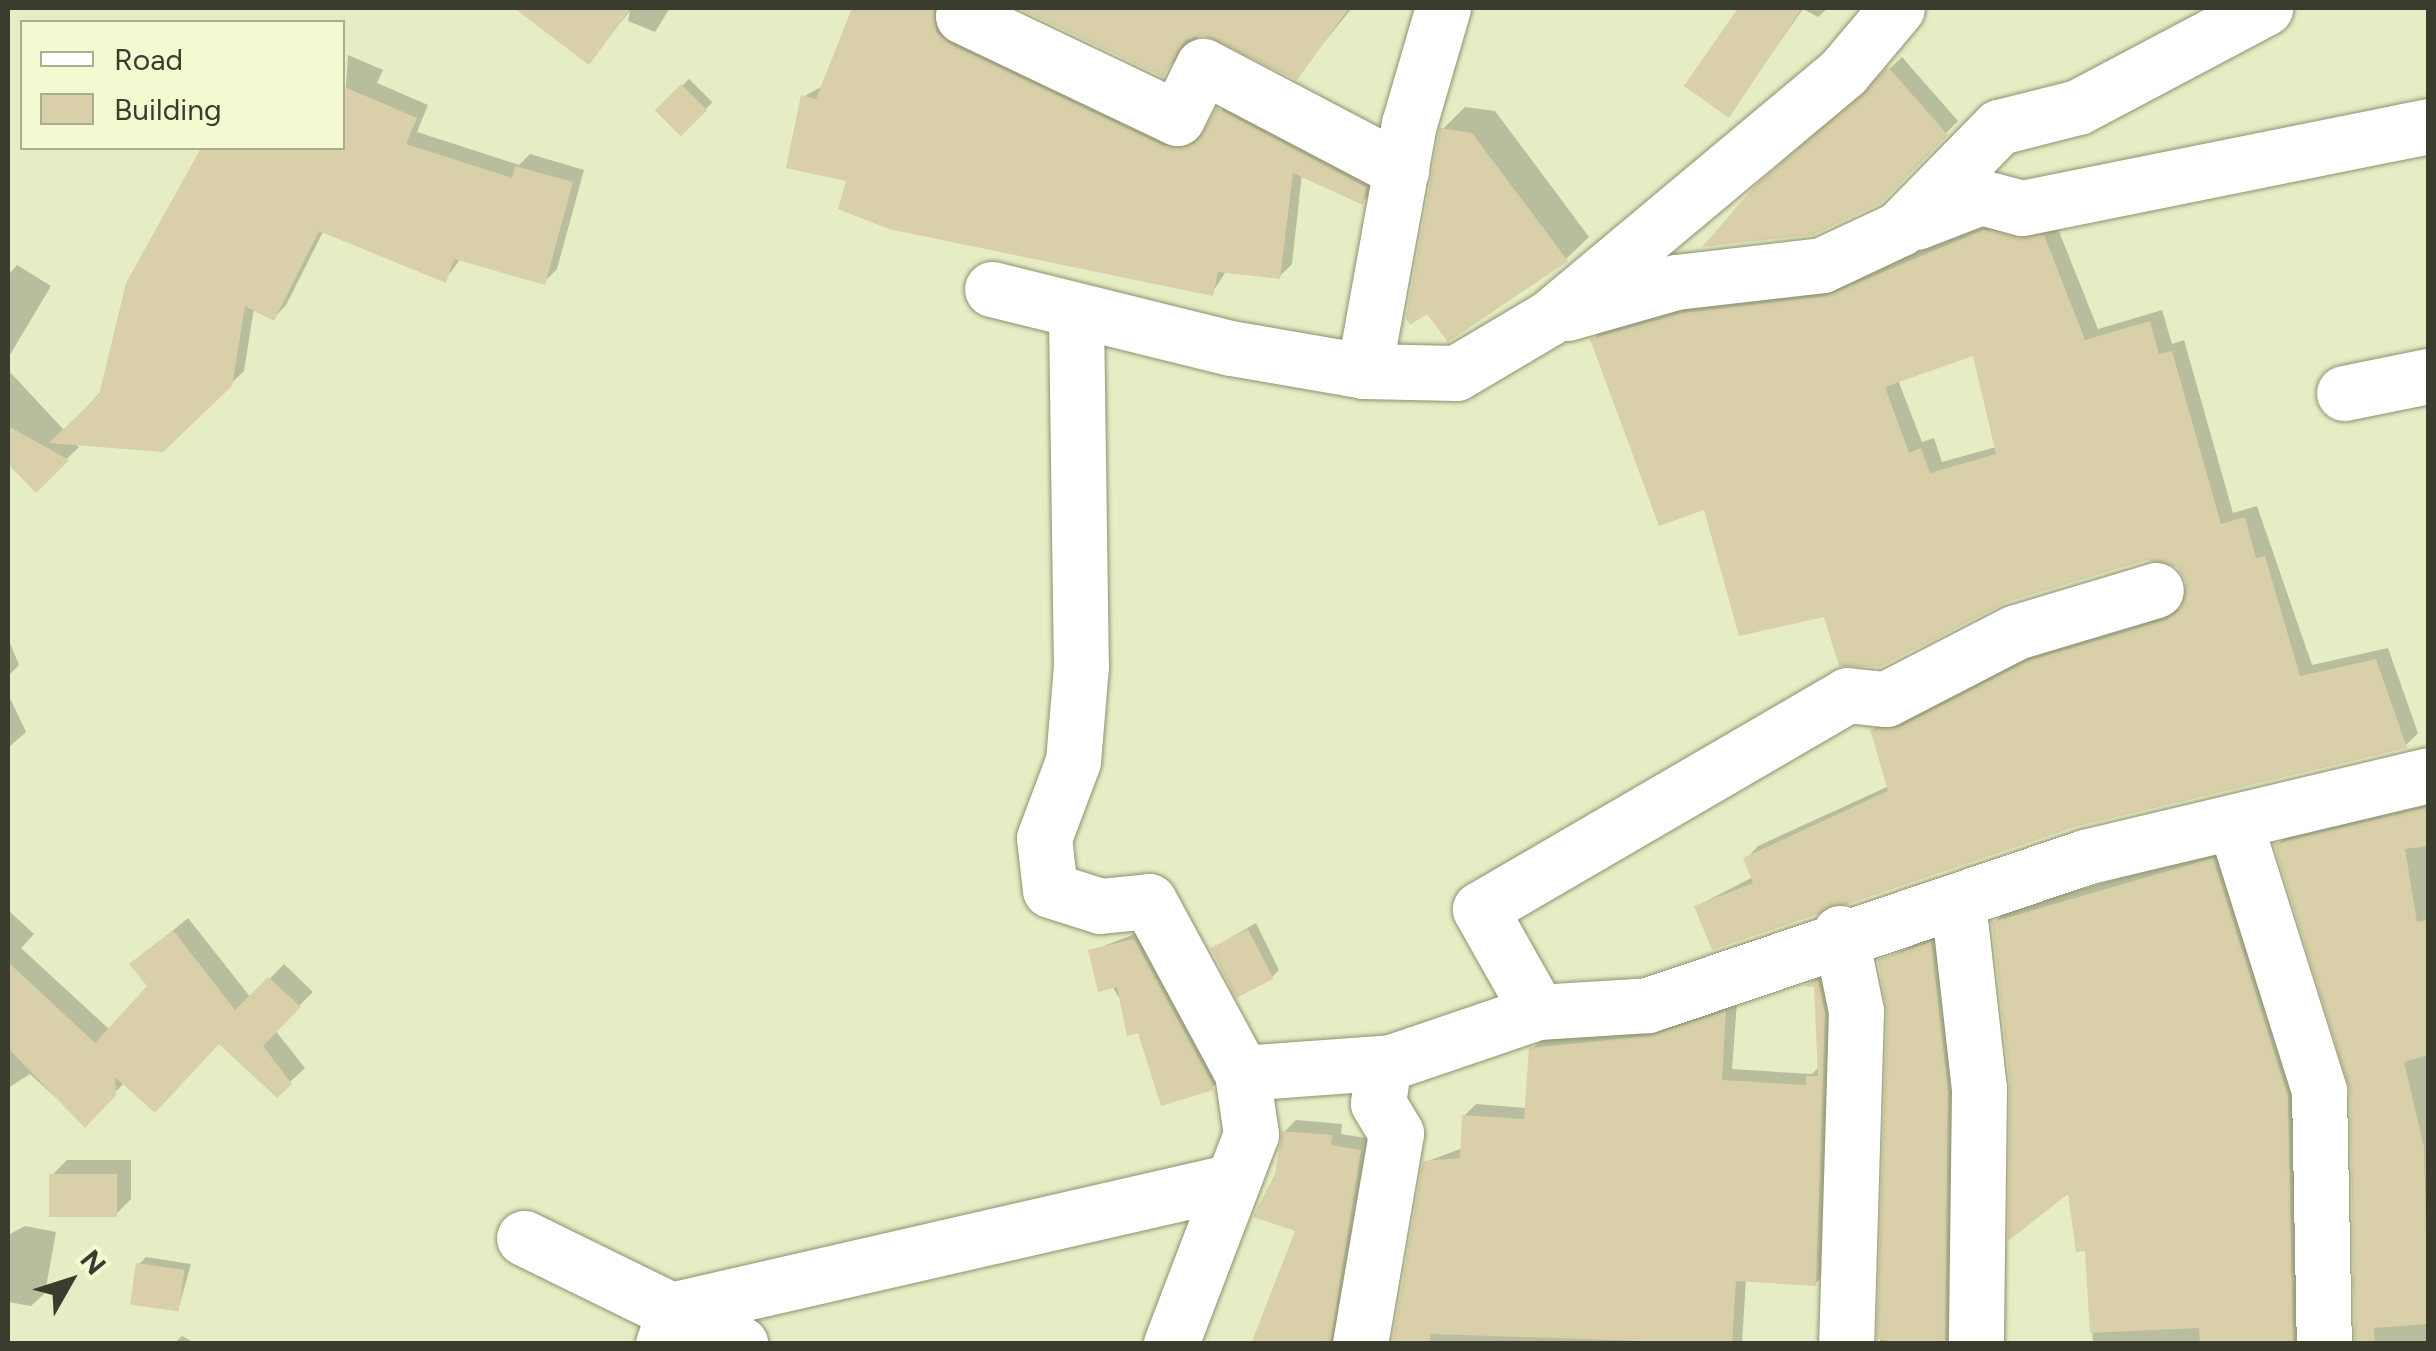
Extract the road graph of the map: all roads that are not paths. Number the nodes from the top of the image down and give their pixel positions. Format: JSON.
{"nodes":[{"id":1,"x":968,"y":8,"type":"edge"},
{"id":2,"x":1897,"y":8,"type":"edge"},
{"id":3,"x":2265,"y":8,"type":"edge"},
{"id":4,"x":1438,"y":9,"type":"edge"},
{"id":5,"x":2428,"y":126,"type":"edge"},
{"id":6,"x":1400,"y":170,"type":"junction"},
{"id":7,"x":1899,"y":229,"type":"junction"},
{"id":8,"x":992,"y":289,"type":"dead end"},
{"id":9,"x":1076,"y":315,"type":"junction"},
{"id":10,"x":1548,"y":318,"type":"junction"},
{"id":11,"x":1364,"y":371,"type":"junction"},
{"id":12,"x":2428,"y":376,"type":"edge"},
{"id":13,"x":2344,"y":393,"type":"dead end"},
{"id":14,"x":2156,"y":590,"type":"dead end"},
{"id":15,"x":2428,"y":775,"type":"edge"},
{"id":16,"x":2235,"y":824,"type":"junction"},
{"id":17,"x":1958,"y":902,"type":"junction"},
{"id":18,"x":1840,"y":933,"type":"junction"},
{"id":19,"x":1538,"y":1012,"type":"junction"},
{"id":20,"x":1384,"y":1063,"type":"junction"},
{"id":21,"x":1242,"y":1073,"type":"junction"},
{"id":22,"x":1233,"y":1181,"type":"junction"},
{"id":23,"x":524,"y":1238,"type":"dead end"},
{"id":24,"x":669,"y":1326,"type":"edge"},
{"id":25,"x":740,"y":1344,"type":"edge"},
{"id":26,"x":1171,"y":1344,"type":"edge"},
{"id":27,"x":1360,"y":1344,"type":"edge"},
{"id":28,"x":1846,"y":1344,"type":"edge"},
{"id":29,"x":1976,"y":1344,"type":"edge"},
{"id":30,"x":2324,"y":1344,"type":"edge"}],
"edges":[{"from":1,"to":6,"type":"street"},
{"from":2,"to":10,"type":"street"},
{"from":3,"to":7,"type":"street"},
{"from":4,"to":6,"type":"street"},
{"from":5,"to":7,"type":"street"},
{"from":6,"to":11,"type":"street"},
{"from":7,"to":10,"type":"street"},
{"from":8,"to":9,"type":"street"},
{"from":9,"to":11,"type":"street"},
{"from":9,"to":21,"type":"street"},
{"from":10,"to":11,"type":"street"},
{"from":12,"to":13,"type":"street"},
{"from":14,"to":19,"type":"street"},
{"from":15,"to":16,"type":"street"},
{"from":16,"to":17,"type":"street"},
{"from":16,"to":30,"type":"street"},
{"from":17,"to":18,"type":"street"},
{"from":17,"to":29,"type":"street"},
{"from":18,"to":19,"type":"street"},
{"from":18,"to":28,"type":"street"},
{"from":19,"to":20,"type":"street"},
{"from":20,"to":21,"type":"street"},
{"from":20,"to":27,"type":"street"},
{"from":21,"to":22,"type":"street"},
{"from":22,"to":24,"type":"street"},
{"from":22,"to":26,"type":"street"},
{"from":23,"to":24,"type":"street"},
{"from":24,"to":25,"type":"street"}]}
